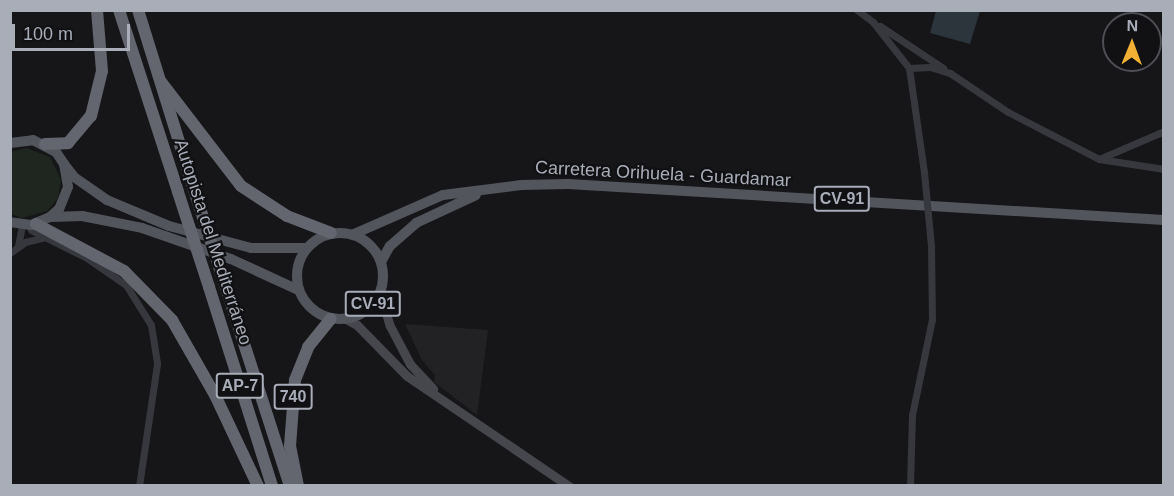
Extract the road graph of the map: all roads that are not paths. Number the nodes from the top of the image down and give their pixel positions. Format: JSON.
{"nodes":[{"id":1,"x":97,"y":10,"type":"edge"},
{"id":2,"x":119,"y":10,"type":"edge"},
{"id":3,"x":138,"y":10,"type":"edge"},
{"id":4,"x":856,"y":10,"type":"edge"},
{"id":5,"x":873,"y":22,"type":"junction"},
{"id":6,"x":909,"y":68,"type":"junction"},
{"id":7,"x":950,"y":73,"type":"junction"},
{"id":8,"x":161,"y":82,"type":"junction"},
{"id":9,"x":1164,"y":131,"type":"edge"},
{"id":10,"x":14,"y":139,"type":"edge"},
{"id":11,"x":45,"y":144,"type":"junction"},
{"id":12,"x":1099,"y":159,"type":"junction"},
{"id":13,"x":64,"y":164,"type":"junction"},
{"id":14,"x":1164,"y":169,"type":"edge"},
{"id":15,"x":521,"y":184,"type":"junction"},
{"id":16,"x":50,"y":217,"type":"junction"},
{"id":17,"x":1164,"y":220,"type":"edge"},
{"id":18,"x":23,"y":225,"type":"edge"},
{"id":19,"x":331,"y":233,"type":"junction"},
{"id":20,"x":354,"y":234,"type":"junction"},
{"id":21,"x":43,"y":238,"type":"junction"},
{"id":22,"x":22,"y":244,"type":"junction"},
{"id":23,"x":306,"y":248,"type":"junction"},
{"id":24,"x":10,"y":252,"type":"edge"},
{"id":25,"x":381,"y":262,"type":"junction"},
{"id":26,"x":298,"y":290,"type":"junction"},
{"id":27,"x":380,"y":292,"type":"junction"},
{"id":28,"x":332,"y":319,"type":"junction"},
{"id":29,"x":346,"y":319,"type":"junction"},
{"id":30,"x":447,"y":404,"type":"junction"},
{"id":31,"x":139,"y":486,"type":"edge"},
{"id":32,"x":258,"y":486,"type":"edge"},
{"id":33,"x":272,"y":486,"type":"edge"},
{"id":34,"x":290,"y":486,"type":"edge"},
{"id":35,"x":298,"y":486,"type":"edge"},
{"id":36,"x":570,"y":486,"type":"edge"},
{"id":37,"x":910,"y":486,"type":"edge"}],
"edges":[{"from":1,"to":11,"type":"highway"},
{"from":2,"to":33,"type":"highway","name":"Autopista del Mediterráneo","number":"AP-7","bridge":true},
{"from":3,"to":8,"type":"highway","name":"Autopista del Mediterráneo","number":"AP-7"},
{"from":4,"to":5,"type":"street"},
{"from":5,"to":6,"type":"street"},
{"from":5,"to":7,"type":"street"},
{"from":6,"to":7,"type":"street"},
{"from":6,"to":37,"type":"street","bridge":true},
{"from":7,"to":12,"type":"street"},
{"from":8,"to":19,"type":"highway"},
{"from":8,"to":34,"type":"highway","name":"Autopista del Mediterráneo","number":"AP-7","bridge":true},
{"from":9,"to":12,"type":"street"},
{"from":10,"to":11,"type":"main road"},
{"from":11,"to":13,"type":"main road"},
{"from":12,"to":14,"type":"street"},
{"from":13,"to":16,"type":"main road"},
{"from":13,"to":23,"type":"main road"},
{"from":15,"to":17,"type":"main road","name":"Carretera Orihuela - Guardamar","number":"CV-91"},
{"from":15,"to":20,"type":"main road","name":"Carretera Orihuela - Guardamar","number":"CV-91"},
{"from":15,"to":25,"type":"main road","name":"Carretera Orihuela - Guardamar","number":"CV-91"},
{"from":16,"to":18,"type":"main road","number":"CV-91"},
{"from":16,"to":26,"type":"main road","number":"CV-91"},
{"from":18,"to":21,"type":"street"},
{"from":18,"to":22,"type":"street"},
{"from":18,"to":32,"type":"highway"},
{"from":19,"to":20,"type":"main road","number":"CV-91"},
{"from":19,"to":23,"type":"main road"},
{"from":20,"to":25,"type":"main road"},
{"from":21,"to":22,"type":"street"},
{"from":21,"to":31,"type":"street"},
{"from":22,"to":24,"type":"street"},
{"from":23,"to":26,"type":"main road"},
{"from":25,"to":27,"type":"main road","number":"CV-91"},
{"from":26,"to":28,"type":"main road","number":"CV-91"},
{"from":27,"to":29,"type":"main road","number":"CV-91"},
{"from":27,"to":30,"type":"main road"},
{"from":28,"to":29,"type":"main road","number":"CV-91"},
{"from":28,"to":35,"type":"highway","number":"740"},
{"from":29,"to":30,"type":"main road"},
{"from":30,"to":36,"type":"main road"}]}
